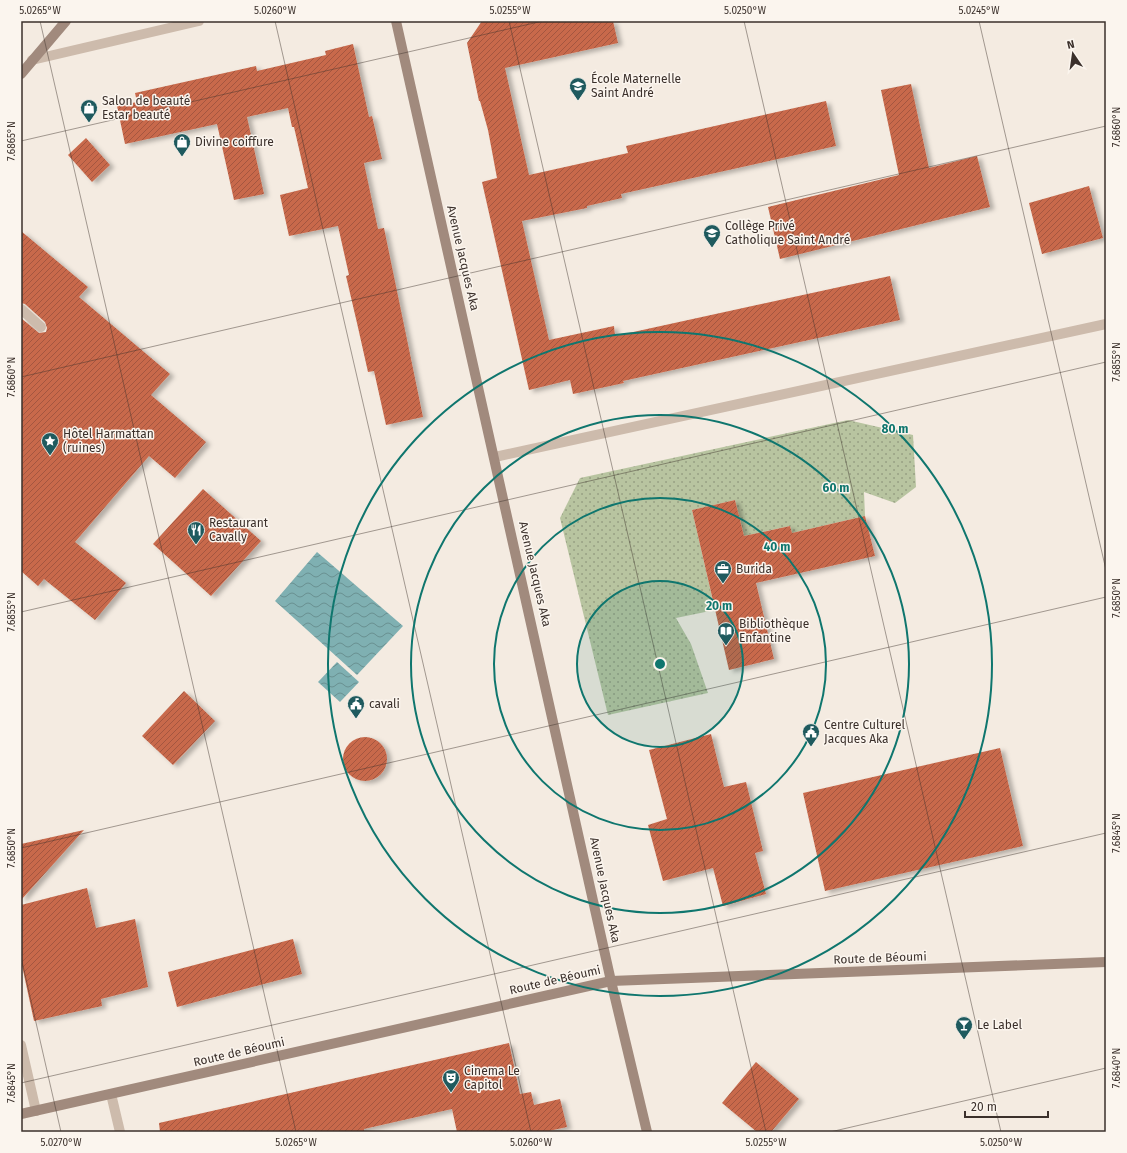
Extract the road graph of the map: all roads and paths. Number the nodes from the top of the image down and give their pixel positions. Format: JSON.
{"nodes":[{"id":1,"x":66,"y":21,"type":"edge"},
{"id":2,"x":199,"y":21,"type":"edge"},
{"id":3,"x":396,"y":21,"type":"edge"},
{"id":4,"x":32,"y":60,"type":"junction"},
{"id":5,"x":21,"y":74,"type":"edge"},
{"id":6,"x":21,"y":309,"type":"edge"},
{"id":7,"x":1106,"y":324,"type":"edge"},
{"id":8,"x":41,"y":327,"type":"dead end"},
{"id":9,"x":495,"y":457,"type":"junction"},
{"id":10,"x":1106,"y":962,"type":"edge"},
{"id":11,"x":611,"y":981,"type":"junction"},
{"id":12,"x":21,"y":1045,"type":"edge"},
{"id":13,"x":111,"y":1094,"type":"junction"},
{"id":14,"x":36,"y":1111,"type":"junction"},
{"id":15,"x":21,"y":1114,"type":"edge"},
{"id":16,"x":120,"y":1132,"type":"edge"},
{"id":17,"x":647,"y":1132,"type":"edge"}],
"edges":[{"from":1,"to":4,"type":"street"},
{"from":2,"to":4,"type":"street"},
{"from":3,"to":9,"type":"street","name":"Avenue Jacques Aka"},
{"from":4,"to":5,"type":"street"},
{"from":6,"to":8,"type":"street"},
{"from":7,"to":9,"type":"street"},
{"from":9,"to":11,"type":"street","name":"Avenue Jacques Aka"},
{"from":10,"to":11,"type":"street","name":"Route de Béoumi"},
{"from":11,"to":13,"type":"street","name":"Route de Béoumi"},
{"from":11,"to":17,"type":"street","name":"Avenue Jacques Aka"},
{"from":12,"to":14,"type":"street"},
{"from":13,"to":14,"type":"street","name":"Route de Béoumi"},
{"from":13,"to":16,"type":"street"},
{"from":14,"to":15,"type":"street","name":"Route de Béoumi"}]}
